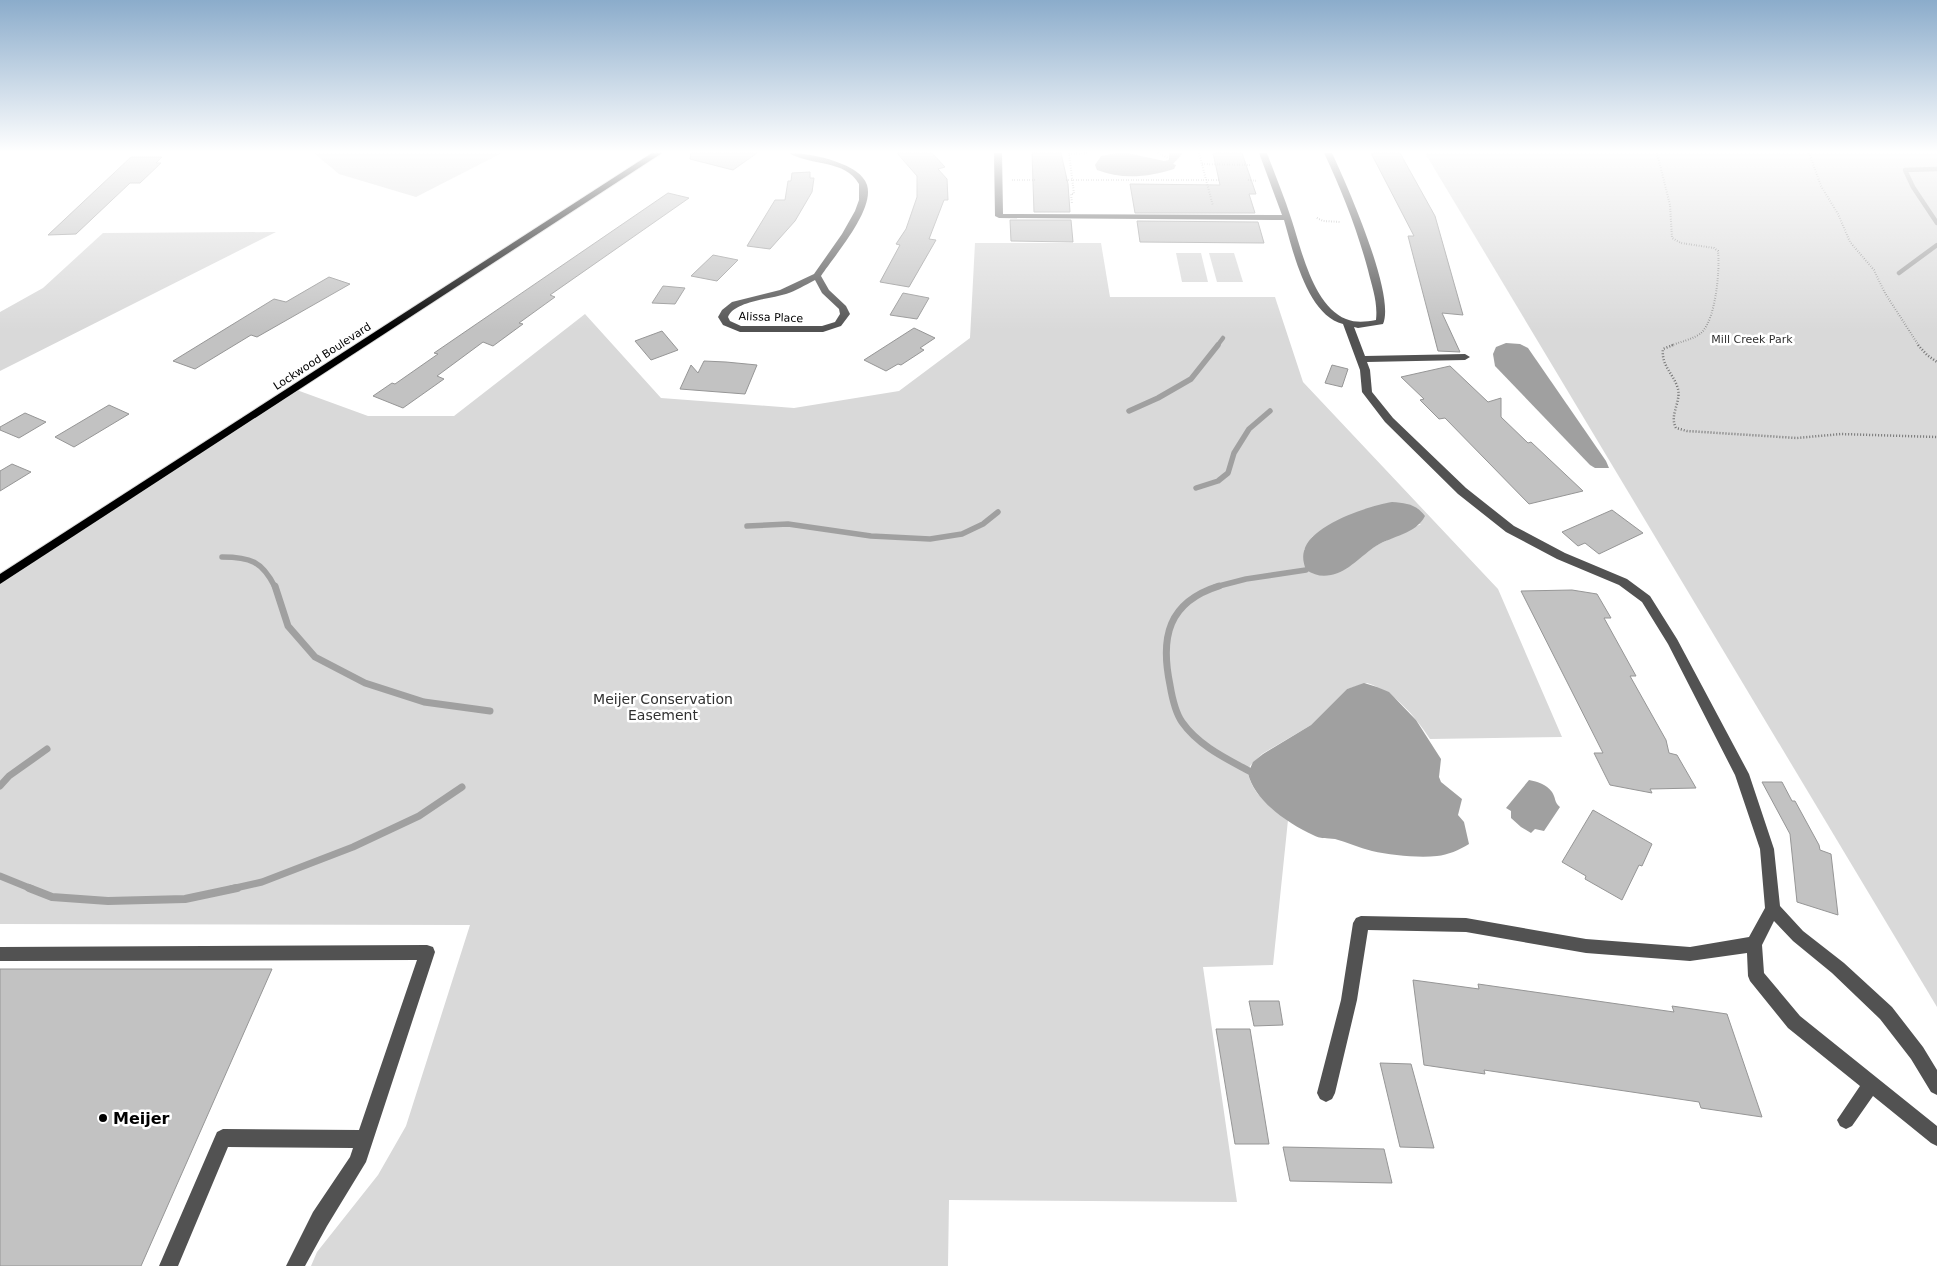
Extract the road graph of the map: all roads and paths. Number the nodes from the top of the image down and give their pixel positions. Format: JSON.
{"nodes":[{"id":1,"x":567,"y":212,"type":"edge"},
{"id":2,"x":857,"y":212,"type":"edge"},
{"id":3,"x":999,"y":212,"type":"edge"},
{"id":4,"x":1073,"y":212,"type":"edge"},
{"id":5,"x":1215,"y":212,"type":"edge"},
{"id":6,"x":1285,"y":212,"type":"edge"},
{"id":7,"x":1355,"y":212,"type":"edge"},
{"id":8,"x":1670,"y":212,"type":"edge"},
{"id":9,"x":1837,"y":212,"type":"edge"},
{"id":10,"x":1073,"y":217,"type":"junction"},
{"id":11,"x":1216,"y":217,"type":"junction"},
{"id":12,"x":1287,"y":218,"type":"junction"},
{"id":13,"x":1317,"y":218,"type":"dead end"},
{"id":14,"x":1359,"y":222,"type":"junction"},
{"id":15,"x":817,"y":276,"type":"junction"},
{"id":16,"x":1348,"y":324,"type":"junction"},
{"id":17,"x":1465,"y":357,"type":"dead end"},
{"id":18,"x":1361,"y":359,"type":"junction"},
{"id":19,"x":1937,"y":362,"type":"edge"},
{"id":20,"x":1937,"y":437,"type":"edge"},
{"id":21,"x":0,"y":580,"type":"edge"},
{"id":22,"x":1772,"y":909,"type":"junction"},
{"id":23,"x":1754,"y":944,"type":"junction"},
{"id":24,"x":0,"y":954,"type":"edge"},
{"id":25,"x":1872,"y":1083,"type":"junction"},
{"id":26,"x":1937,"y":1086,"type":"edge"},
{"id":27,"x":1326,"y":1093,"type":"dead end"},
{"id":28,"x":1846,"y":1120,"type":"dead end"},
{"id":29,"x":1937,"y":1137,"type":"edge"},
{"id":30,"x":364,"y":1140,"type":"junction"},
{"id":31,"x":168,"y":1266,"type":"edge"},
{"id":32,"x":295,"y":1266,"type":"edge"}],
"edges":[{"from":1,"to":21,"type":"main road","name":"Lockwood Boulevard"},
{"from":2,"to":15,"type":"street"},
{"from":3,"to":10,"type":"street"},
{"from":4,"to":10,"type":"path"},
{"from":5,"to":11,"type":"path"},
{"from":6,"to":12,"type":"street"},
{"from":7,"to":14,"type":"street"},
{"from":8,"to":20,"type":"path"},
{"from":9,"to":19,"type":"path"},
{"from":10,"to":11,"type":"street"},
{"from":11,"to":12,"type":"street"},
{"from":12,"to":16,"type":"street"},
{"from":13,"to":14,"type":"path"},
{"from":14,"to":16,"type":"street"},
{"from":15,"to":15,"type":"street","name":"Alissa Place"},
{"from":16,"to":18,"type":"street"},
{"from":17,"to":18,"type":"street"},
{"from":18,"to":22,"type":"street"},
{"from":22,"to":23,"type":"street"},
{"from":22,"to":26,"type":"street"},
{"from":23,"to":25,"type":"street"},
{"from":23,"to":27,"type":"street"},
{"from":24,"to":30,"type":"street"},
{"from":25,"to":28,"type":"street"},
{"from":25,"to":29,"type":"street"},
{"from":30,"to":31,"type":"street"},
{"from":30,"to":32,"type":"street"}]}
